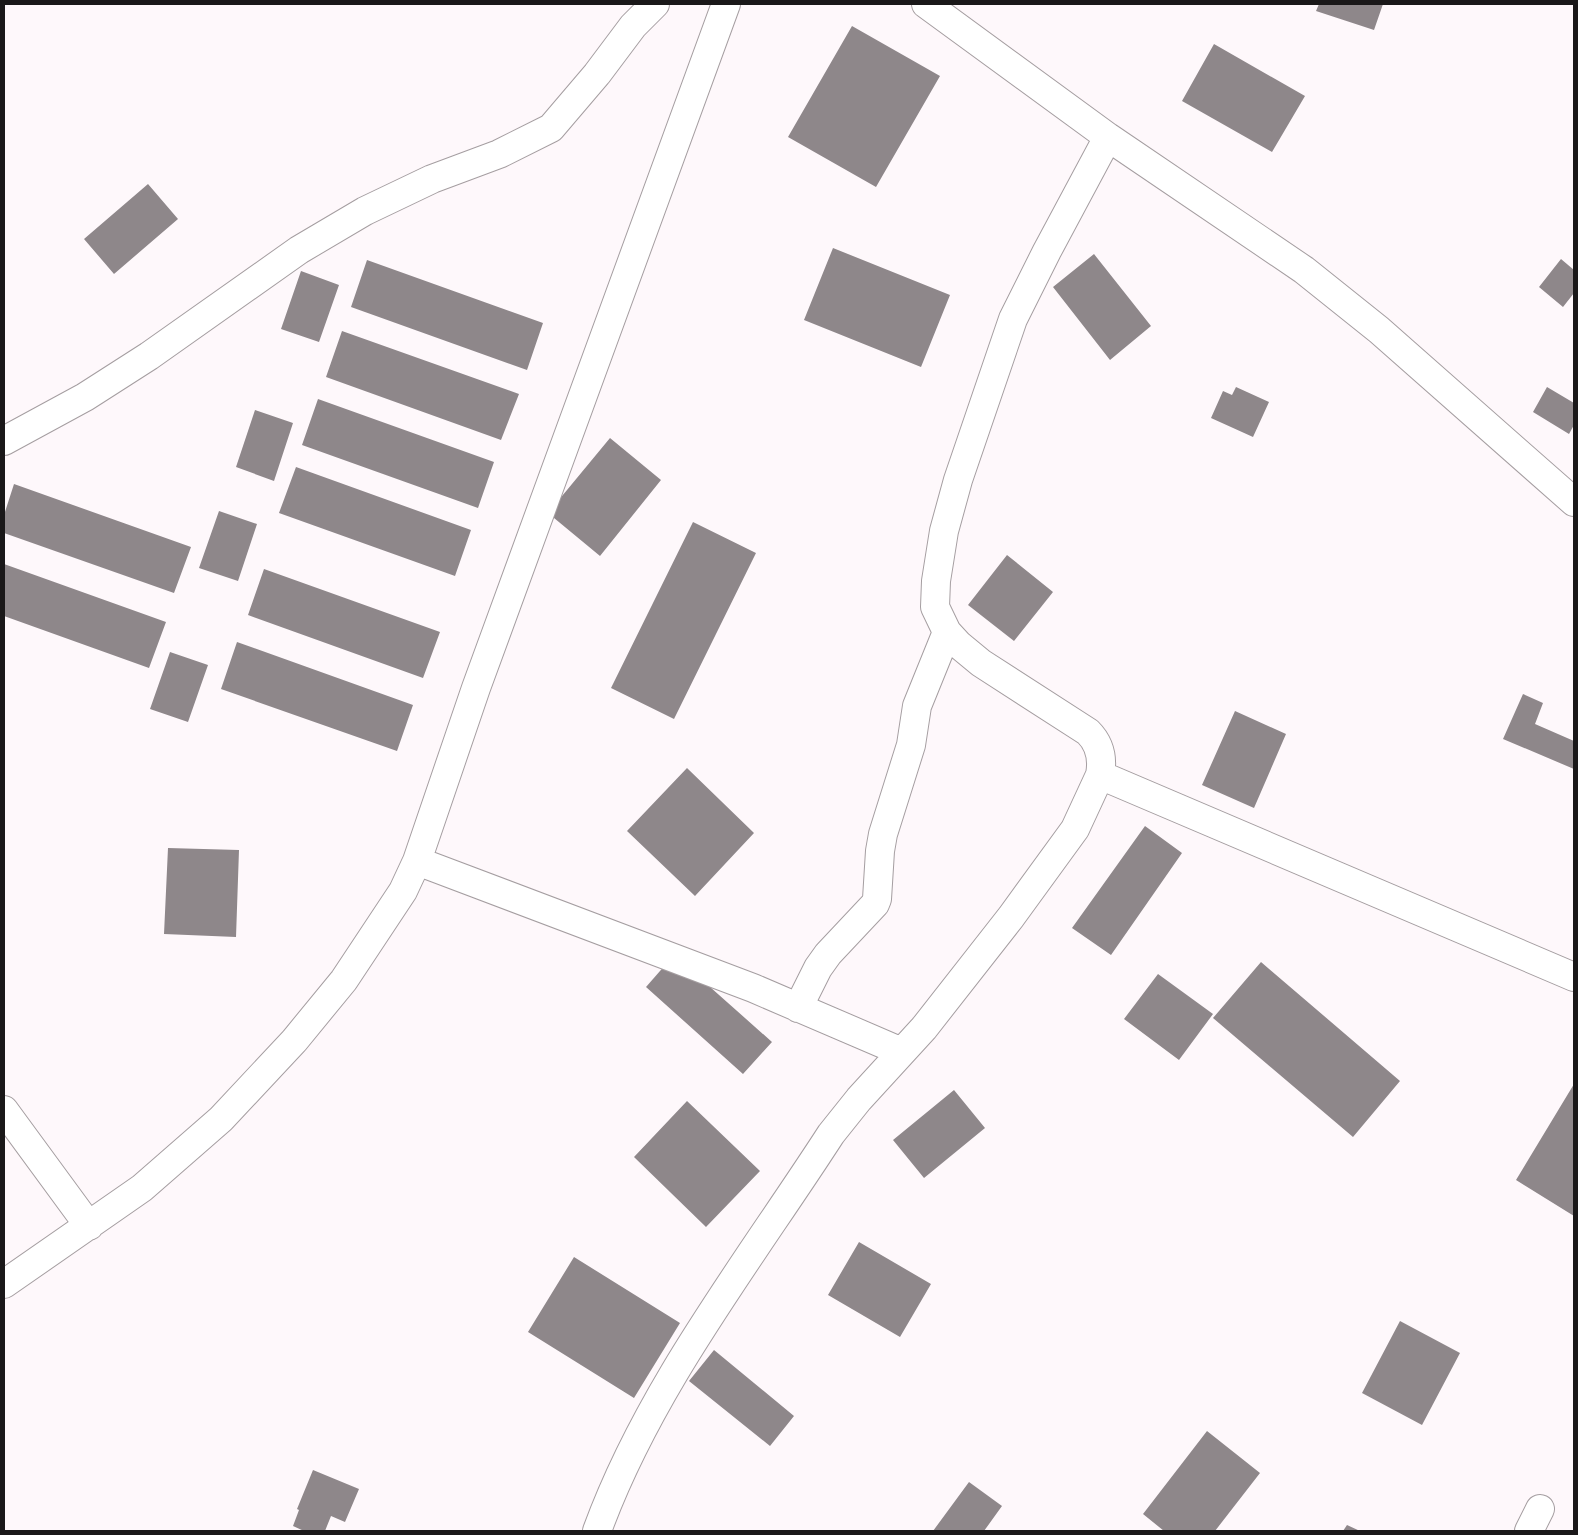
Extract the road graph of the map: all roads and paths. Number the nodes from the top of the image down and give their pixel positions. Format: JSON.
{"nodes":[{"id":1,"x":655,"y":4,"type":"edge"},
{"id":2,"x":726,"y":4,"type":"edge"},
{"id":3,"x":926,"y":4,"type":"edge"},
{"id":4,"x":1108,"y":137,"type":"junction"},
{"id":5,"x":4,"y":441,"type":"edge"},
{"id":6,"x":1574,"y":502,"type":"edge"},
{"id":7,"x":947,"y":632,"type":"junction"},
{"id":8,"x":1100,"y":775,"type":"junction"},
{"id":9,"x":416,"y":860,"type":"junction"},
{"id":10,"x":1574,"y":977,"type":"edge"},
{"id":11,"x":798,"y":1008,"type":"junction"},
{"id":12,"x":902,"y":1052,"type":"junction"},
{"id":13,"x":4,"y":1110,"type":"edge"},
{"id":14,"x":88,"y":1226,"type":"junction"},
{"id":15,"x":4,"y":1284,"type":"edge"},
{"id":16,"x":597,"y":1531,"type":"edge"}],
"edges":[{"from":1,"to":5,"type":"street"},
{"from":2,"to":9,"type":"street"},
{"from":3,"to":4,"type":"street"},
{"from":4,"to":6,"type":"street"},
{"from":4,"to":7,"type":"street"},
{"from":7,"to":8,"type":"street"},
{"from":7,"to":11,"type":"street"},
{"from":8,"to":10,"type":"street"},
{"from":8,"to":12,"type":"street"},
{"from":9,"to":11,"type":"street"},
{"from":9,"to":14,"type":"street"},
{"from":11,"to":12,"type":"street"},
{"from":12,"to":16,"type":"street"},
{"from":13,"to":14,"type":"street"},
{"from":14,"to":15,"type":"street"}]}
